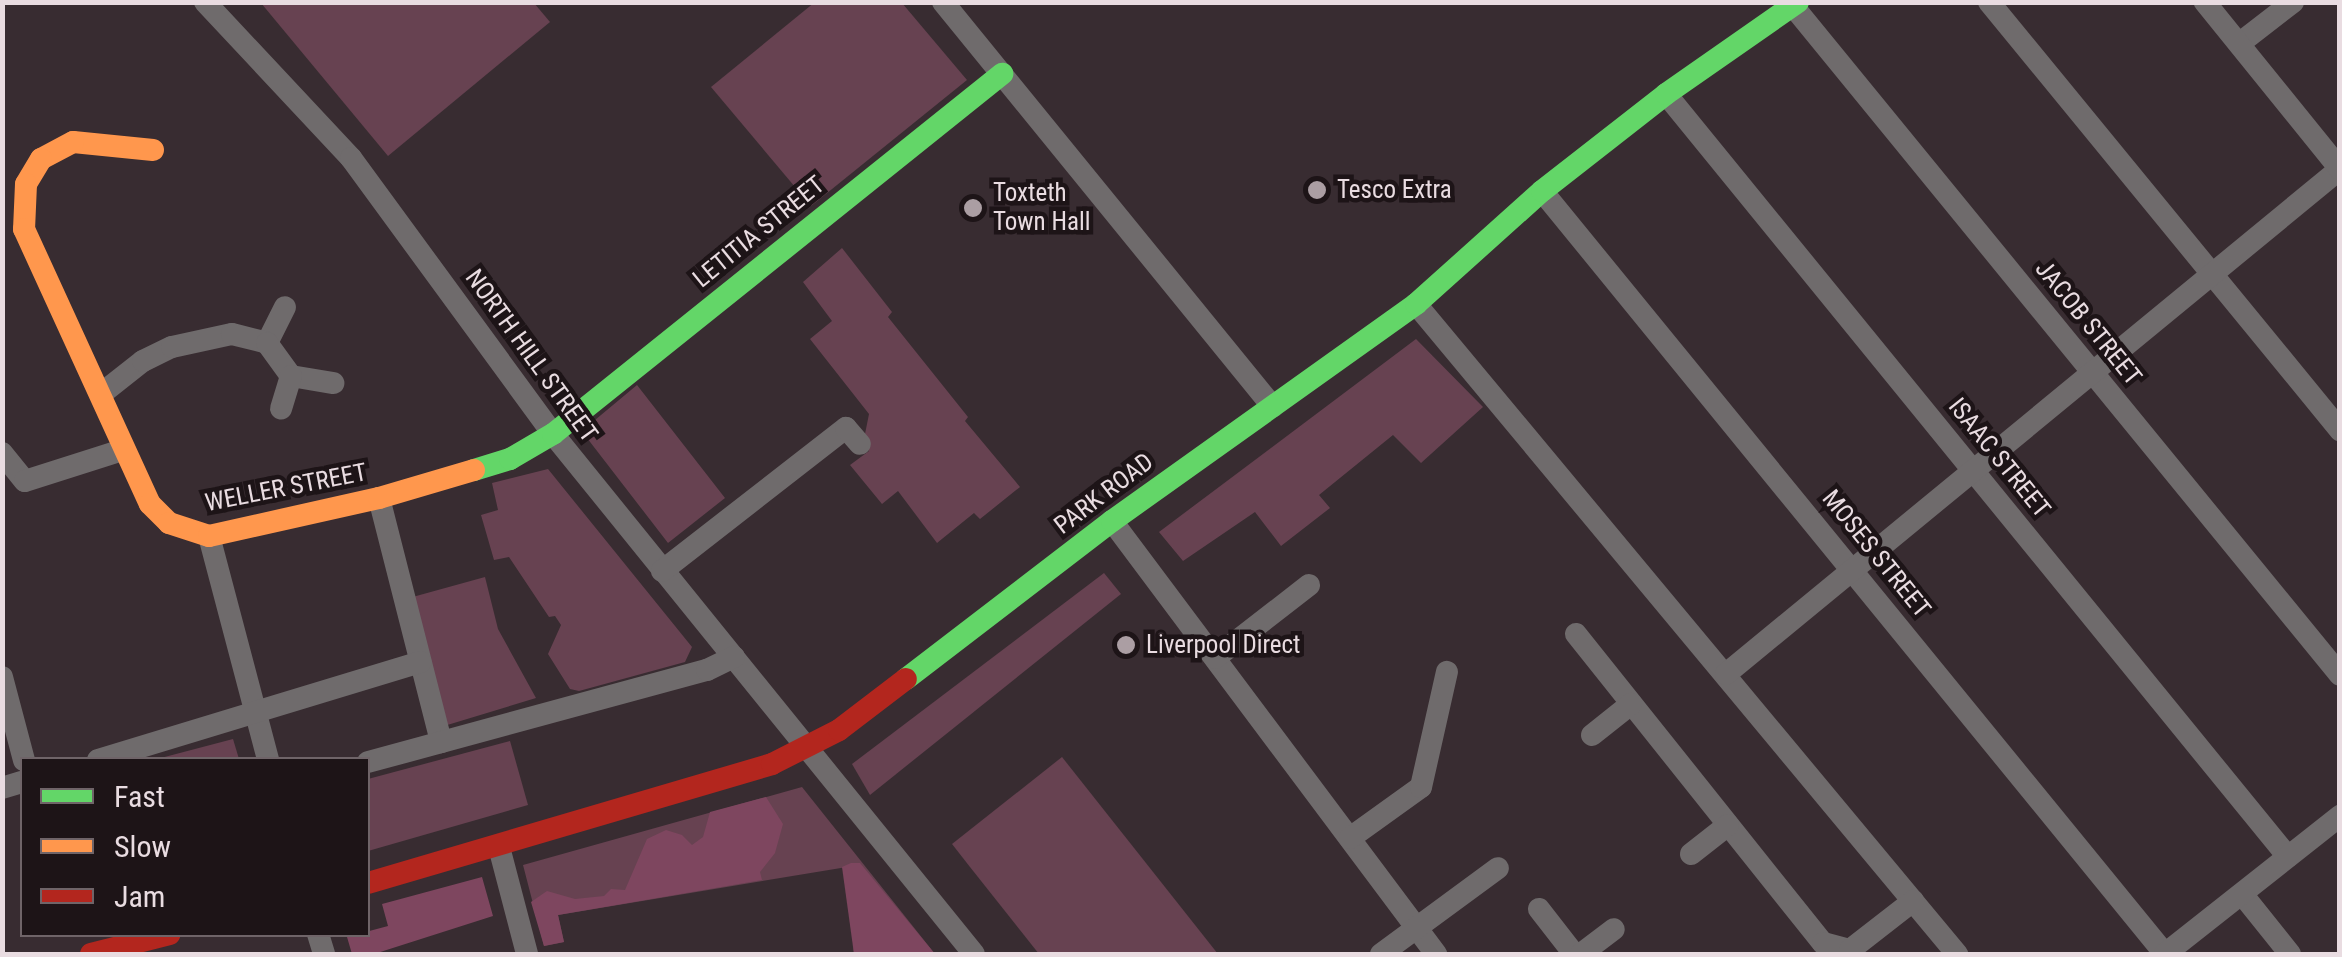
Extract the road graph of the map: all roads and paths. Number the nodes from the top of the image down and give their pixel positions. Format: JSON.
{"nodes":[{"id":1,"x":205,"y":2,"type":"edge"},
{"id":2,"x":942,"y":2,"type":"edge"},
{"id":3,"x":1989,"y":2,"type":"edge"},
{"id":4,"x":2206,"y":2,"type":"edge"},
{"id":5,"x":2293,"y":2,"type":"edge"},
{"id":6,"x":1796,"y":4,"type":"edge"},
{"id":7,"x":2240,"y":43,"type":"junction"},
{"id":8,"x":1002,"y":74,"type":"junction"},
{"id":9,"x":1666,"y":94,"type":"junction"},
{"id":10,"x":2340,"y":129,"type":"edge"},
{"id":11,"x":2320,"y":144,"type":"junction"},
{"id":12,"x":153,"y":150,"type":"dead end"},
{"id":13,"x":2340,"y":168,"type":"edge"},
{"id":14,"x":1542,"y":191,"type":"junction"},
{"id":15,"x":24,"y":229,"type":"junction"},
{"id":16,"x":2,"y":241,"type":"edge"},
{"id":17,"x":2211,"y":274,"type":"junction"},
{"id":18,"x":1416,"y":304,"type":"junction"},
{"id":19,"x":285,"y":307,"type":"dead end"},
{"id":20,"x":266,"y":343,"type":"junction"},
{"id":21,"x":2092,"y":372,"type":"junction"},
{"id":22,"x":291,"y":376,"type":"junction"},
{"id":23,"x":333,"y":384,"type":"dead end"},
{"id":24,"x":100,"y":394,"type":"junction"},
{"id":25,"x":1273,"y":407,"type":"junction"},
{"id":26,"x":281,"y":408,"type":"dead end"},
{"id":27,"x":2340,"y":430,"type":"edge"},
{"id":28,"x":553,"y":434,"type":"junction"},
{"id":29,"x":860,"y":444,"type":"dead end"},
{"id":30,"x":123,"y":450,"type":"junction"},
{"id":31,"x":2,"y":453,"type":"edge"},
{"id":32,"x":1974,"y":470,"type":"junction"},
{"id":33,"x":379,"y":498,"type":"junction"},
{"id":34,"x":1112,"y":521,"type":"junction"},
{"id":35,"x":209,"y":536,"type":"junction"},
{"id":36,"x":1854,"y":570,"type":"junction"},
{"id":37,"x":662,"y":571,"type":"junction"},
{"id":38,"x":1309,"y":585,"type":"dead end"},
{"id":39,"x":1590,"y":641,"type":"dead end"},
{"id":40,"x":734,"y":657,"type":"junction"},
{"id":41,"x":1216,"y":658,"type":"junction"},
{"id":42,"x":420,"y":662,"type":"junction"},
{"id":43,"x":1447,"y":672,"type":"dead end"},
{"id":44,"x":1726,"y":674,"type":"junction"},
{"id":45,"x":2340,"y":675,"type":"edge"},
{"id":46,"x":2,"y":678,"type":"edge"},
{"id":47,"x":1632,"y":704,"type":"junction"},
{"id":48,"x":255,"y":713,"type":"junction"},
{"id":49,"x":1592,"y":734,"type":"dead end"},
{"id":50,"x":441,"y":742,"type":"junction"},
{"id":51,"x":807,"y":748,"type":"junction"},
{"id":52,"x":23,"y":757,"type":"edge"},
{"id":53,"x":108,"y":757,"type":"edge"},
{"id":54,"x":267,"y":757,"type":"edge"},
{"id":55,"x":370,"y":761,"type":"edge"},
{"id":56,"x":2340,"y":816,"type":"edge"},
{"id":57,"x":1728,"y":825,"type":"junction"},
{"id":58,"x":1350,"y":838,"type":"junction"},
{"id":59,"x":499,"y":846,"type":"junction"},
{"id":60,"x":1691,"y":854,"type":"dead end"},
{"id":61,"x":2288,"y":858,"type":"junction"},
{"id":62,"x":1498,"y":868,"type":"dead end"},
{"id":63,"x":370,"y":882,"type":"edge"},
{"id":64,"x":2242,"y":894,"type":"junction"},
{"id":65,"x":1913,"y":901,"type":"junction"},
{"id":66,"x":1539,"y":910,"type":"dead end"},
{"id":67,"x":1417,"y":928,"type":"junction"},
{"id":68,"x":1614,"y":929,"type":"dead end"},
{"id":69,"x":158,"y":937,"type":"edge"},
{"id":70,"x":1836,"y":952,"type":"edge"},
{"id":71,"x":91,"y":954,"type":"edge"},
{"id":72,"x":527,"y":954,"type":"edge"},
{"id":73,"x":974,"y":954,"type":"edge"},
{"id":74,"x":1381,"y":954,"type":"edge"},
{"id":75,"x":1436,"y":954,"type":"edge"},
{"id":76,"x":1574,"y":954,"type":"edge"},
{"id":77,"x":1582,"y":954,"type":"edge"},
{"id":78,"x":1957,"y":954,"type":"edge"},
{"id":79,"x":2165,"y":954,"type":"edge"},
{"id":80,"x":2290,"y":954,"type":"edge"}],
"edges":[{"from":1,"to":28,"type":"street","name":"NORTH HILL STREET"},
{"from":2,"to":8,"type":"street"},
{"from":3,"to":17,"type":"street"},
{"from":4,"to":7,"type":"street"},
{"from":5,"to":7,"type":"street"},
{"from":6,"to":9,"type":"main road","name":"PARK ROAD"},
{"from":6,"to":21,"type":"street","name":"JACOB STREET"},
{"from":7,"to":11,"type":"street"},
{"from":8,"to":25,"type":"street"},
{"from":8,"to":28,"type":"main road","name":"LETITIA STREET"},
{"from":9,"to":14,"type":"main road","name":"PARK ROAD"},
{"from":9,"to":32,"type":"street","name":"ISAAC STREET"},
{"from":10,"to":11,"type":"street"},
{"from":11,"to":13,"type":"street"},
{"from":12,"to":15,"type":"main road"},
{"from":13,"to":17,"type":"street"},
{"from":14,"to":18,"type":"main road","name":"PARK ROAD"},
{"from":14,"to":36,"type":"street","name":"MOSES STREET"},
{"from":15,"to":16,"type":"street"},
{"from":15,"to":24,"type":"main road","name":"WELLER STREET"},
{"from":17,"to":21,"type":"street"},
{"from":17,"to":27,"type":"street"},
{"from":18,"to":25,"type":"main road","name":"PARK ROAD"},
{"from":18,"to":44,"type":"street"},
{"from":19,"to":20,"type":"street"},
{"from":20,"to":22,"type":"street"},
{"from":20,"to":24,"type":"street"},
{"from":21,"to":32,"type":"street"},
{"from":21,"to":45,"type":"street","name":"JACOB STREET"},
{"from":22,"to":23,"type":"street"},
{"from":22,"to":26,"type":"street"},
{"from":24,"to":30,"type":"main road","name":"WELLER STREET"},
{"from":25,"to":34,"type":"main road","name":"PARK ROAD"},
{"from":28,"to":33,"type":"main road","name":"WELLER STREET"},
{"from":28,"to":37,"type":"street","name":"NORTH HILL STREET"},
{"from":29,"to":37,"type":"street"},
{"from":30,"to":31,"type":"street"},
{"from":30,"to":35,"type":"main road","name":"WELLER STREET"},
{"from":32,"to":36,"type":"street"},
{"from":32,"to":61,"type":"street","name":"ISAAC STREET"},
{"from":33,"to":35,"type":"main road","name":"WELLER STREET"},
{"from":33,"to":42,"type":"street"},
{"from":34,"to":41,"type":"street"},
{"from":34,"to":51,"type":"main road","name":"PARK ROAD"},
{"from":35,"to":48,"type":"street"},
{"from":36,"to":44,"type":"street"},
{"from":36,"to":79,"type":"street","name":"MOSES STREET"},
{"from":37,"to":40,"type":"street","name":"NORTH HILL STREET"},
{"from":38,"to":41,"type":"street"},
{"from":39,"to":47,"type":"street"},
{"from":40,"to":50,"type":"street"},
{"from":40,"to":51,"type":"street","name":"NORTH HILL STREET"},
{"from":41,"to":58,"type":"street"},
{"from":42,"to":48,"type":"street"},
{"from":42,"to":50,"type":"street"},
{"from":43,"to":58,"type":"street"},
{"from":44,"to":65,"type":"street"},
{"from":46,"to":52,"type":"street"},
{"from":47,"to":49,"type":"street"},
{"from":47,"to":57,"type":"street"},
{"from":48,"to":53,"type":"street"},
{"from":48,"to":54,"type":"street"},
{"from":50,"to":55,"type":"street"},
{"from":51,"to":59,"type":"main road","name":"PARK ROAD"},
{"from":51,"to":73,"type":"street","name":"NORTH HILL STREET"},
{"from":56,"to":61,"type":"street"},
{"from":57,"to":60,"type":"street"},
{"from":57,"to":70,"type":"street"},
{"from":58,"to":67,"type":"street"},
{"from":59,"to":63,"type":"main road","name":"PARK ROAD"},
{"from":59,"to":72,"type":"street"},
{"from":61,"to":64,"type":"street"},
{"from":62,"to":67,"type":"street"},
{"from":64,"to":79,"type":"street"},
{"from":64,"to":80,"type":"street"},
{"from":65,"to":70,"type":"street"},
{"from":65,"to":78,"type":"street"},
{"from":66,"to":76,"type":"street"},
{"from":67,"to":74,"type":"street"},
{"from":67,"to":75,"type":"street"},
{"from":68,"to":77,"type":"street"},
{"from":69,"to":71,"type":"main road"}]}
